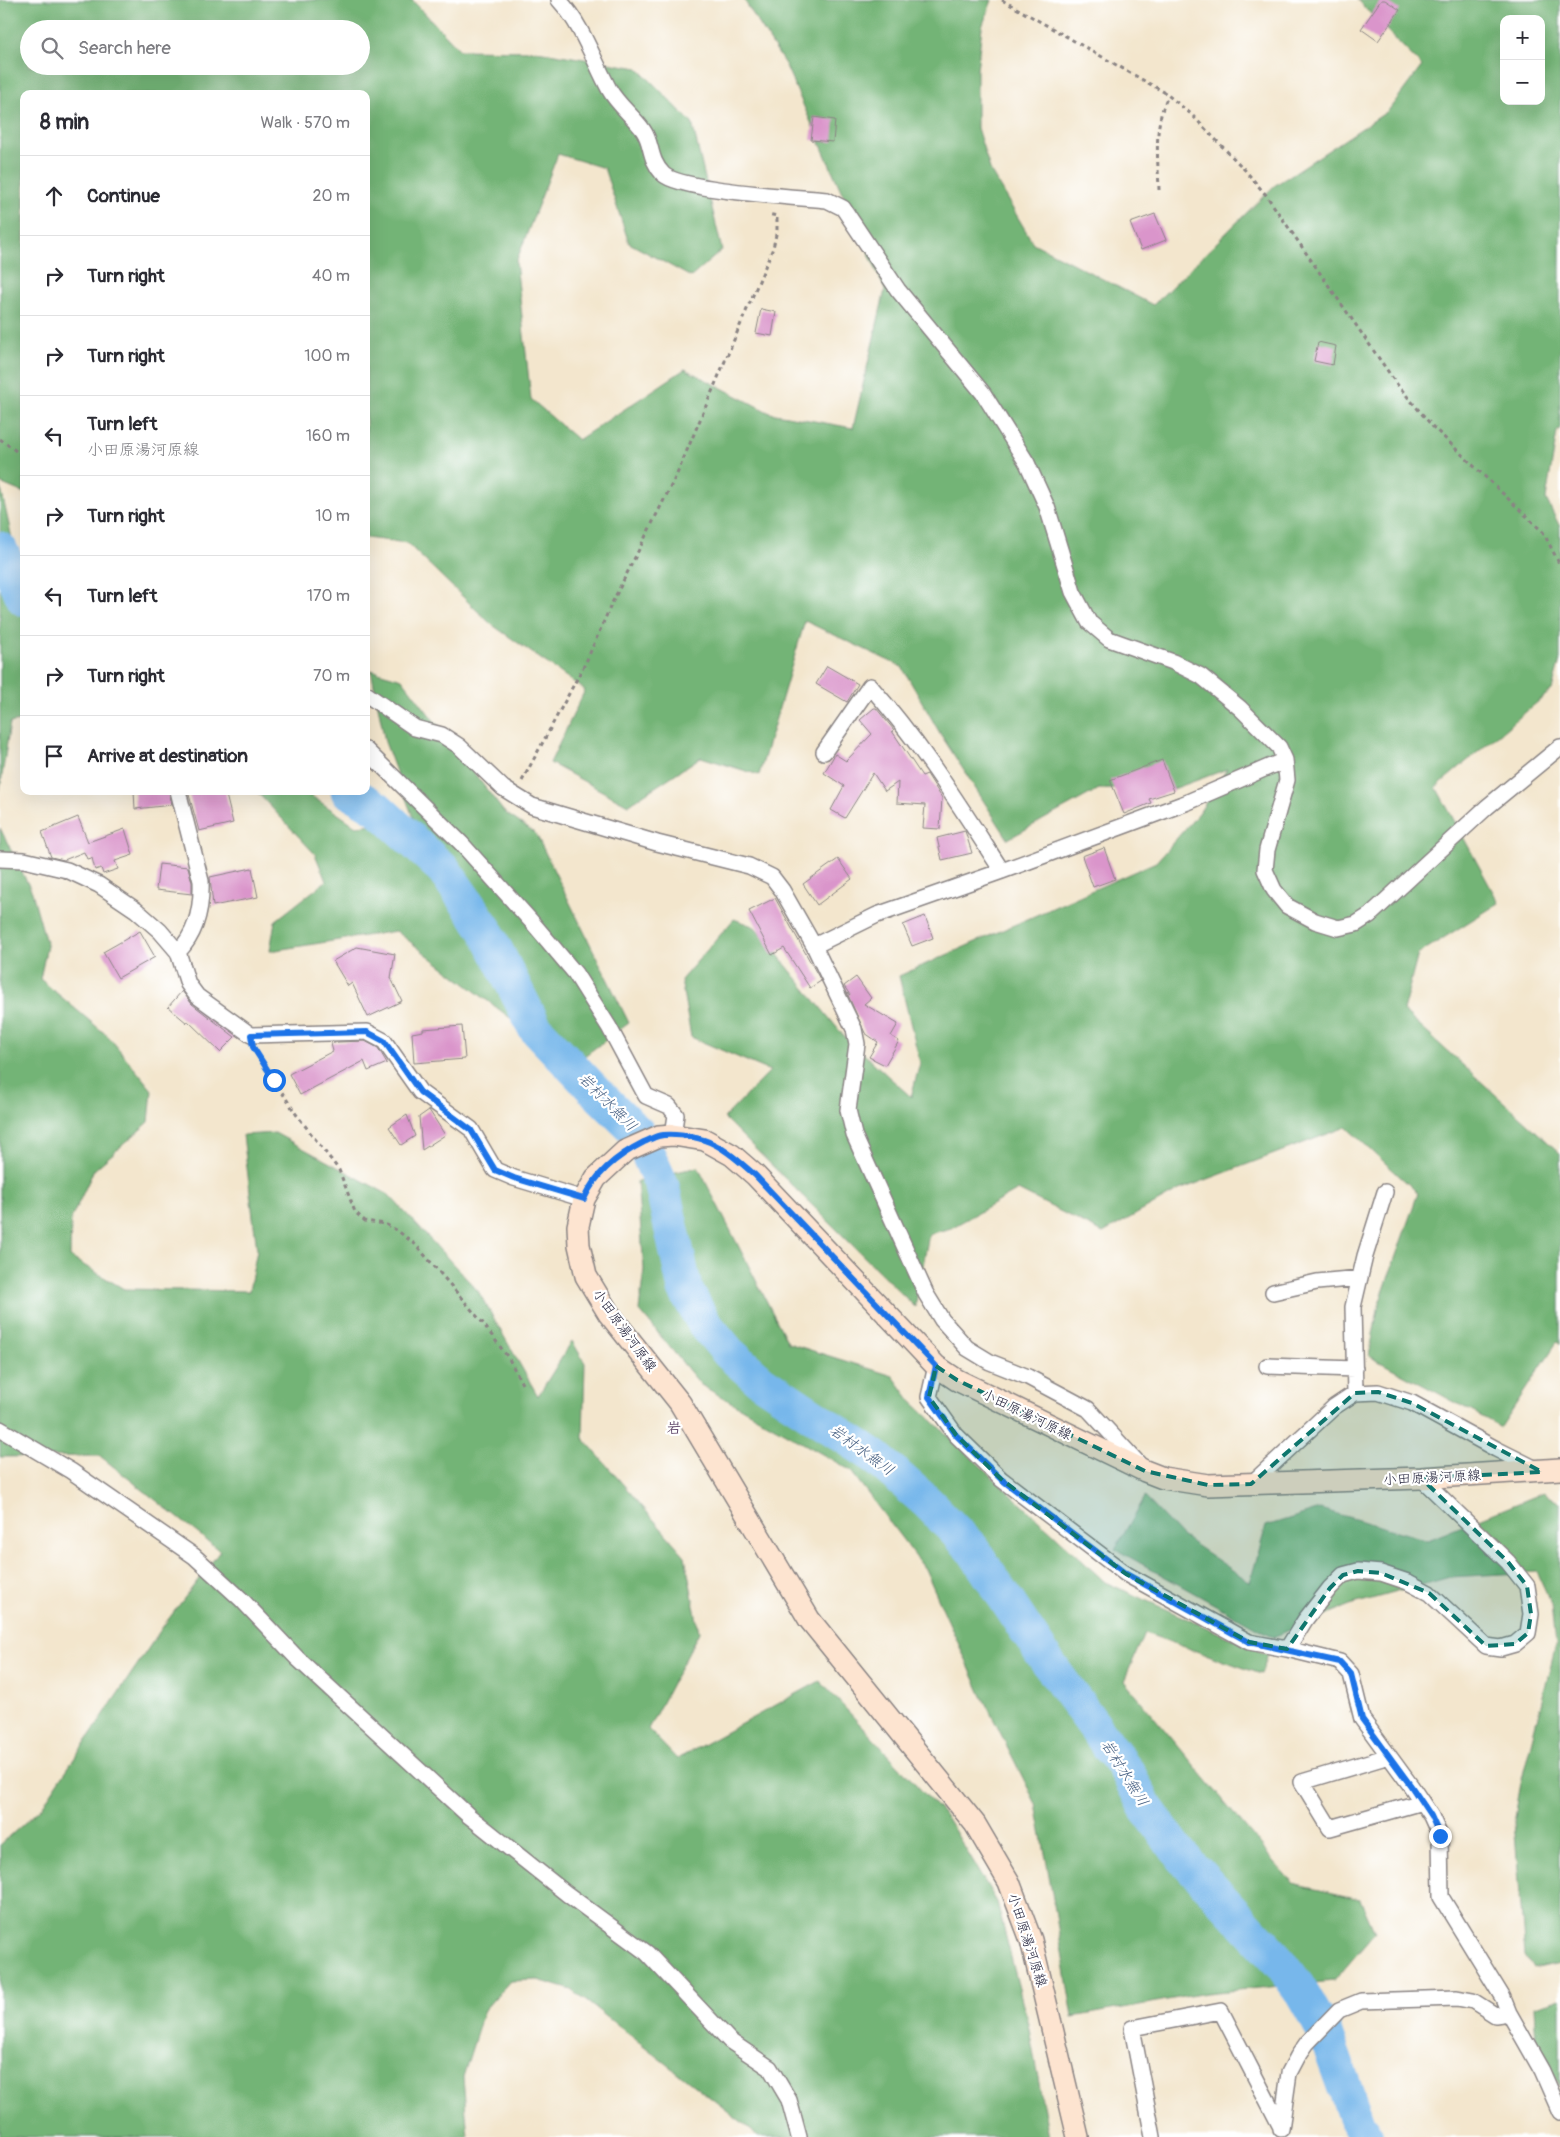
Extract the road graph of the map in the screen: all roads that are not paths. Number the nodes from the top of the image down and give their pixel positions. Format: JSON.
{"nodes":[{"id":1,"x":559,"y":0,"type":"edge"},
{"id":2,"x":370,"y":697,"type":"edge"},
{"id":3,"x":1560,"y":747,"type":"edge"},
{"id":4,"x":824,"y":752,"type":"dead end"},
{"id":5,"x":370,"y":754,"type":"edge"},
{"id":6,"x":1285,"y":760,"type":"junction"},
{"id":7,"x":179,"y":795,"type":"edge"},
{"id":8,"x":0,"y":859,"type":"edge"},
{"id":9,"x":1002,"y":871,"type":"junction"},
{"id":10,"x":814,"y":946,"type":"junction"},
{"id":11,"x":178,"y":952,"type":"junction"},
{"id":12,"x":666,"y":1136,"type":"junction"},
{"id":13,"x":1385,"y":1192,"type":"dead end"},
{"id":14,"x":584,"y":1199,"type":"junction"},
{"id":15,"x":1360,"y":1278,"type":"junction"},
{"id":16,"x":1273,"y":1292,"type":"dead end"},
{"id":17,"x":936,"y":1366,"type":"junction"},
{"id":18,"x":1266,"y":1366,"type":"dead end"},
{"id":19,"x":1355,"y":1369,"type":"junction"},
{"id":20,"x":1355,"y":1393,"type":"junction"},
{"id":21,"x":0,"y":1429,"type":"edge"},
{"id":22,"x":1551,"y":1470,"type":"edge"},
{"id":23,"x":1145,"y":1471,"type":"junction"},
{"id":24,"x":1421,"y":1478,"type":"junction"},
{"id":25,"x":1251,"y":1484,"type":"junction"},
{"id":26,"x":1287,"y":1649,"type":"junction"},
{"id":27,"x":1389,"y":1756,"type":"junction"},
{"id":28,"x":1422,"y":1802,"type":"junction"},
{"id":29,"x":1509,"y":2013,"type":"junction"},
{"id":30,"x":1560,"y":2112,"type":"edge"},
{"id":31,"x":1281,"y":2132,"type":"edge"},
{"id":32,"x":799,"y":2137,"type":"edge"},
{"id":33,"x":1078,"y":2137,"type":"edge"},
{"id":34,"x":1153,"y":2137,"type":"edge"}],
"edges":[{"from":1,"to":6,"type":"street"},
{"from":2,"to":10,"type":"street"},
{"from":3,"to":6,"type":"street"},
{"from":4,"to":9,"type":"street"},
{"from":5,"to":12,"type":"street"},
{"from":6,"to":9,"type":"street"},
{"from":7,"to":11,"type":"street"},
{"from":8,"to":11,"type":"street"},
{"from":9,"to":10,"type":"street"},
{"from":10,"to":23,"type":"street"},
{"from":11,"to":14,"type":"street"},
{"from":12,"to":14,"type":"main road","name":"小田原湯河原線"},
{"from":12,"to":17,"type":"main road","name":"小田原湯河原線"},
{"from":13,"to":15,"type":"street"},
{"from":14,"to":33,"type":"main road","name":"小田原湯河原線"},
{"from":15,"to":16,"type":"street"},
{"from":15,"to":19,"type":"street"},
{"from":17,"to":23,"type":"main road","name":"小田原湯河原線"},
{"from":17,"to":26,"type":"street"},
{"from":18,"to":19,"type":"street"},
{"from":19,"to":20,"type":"street"},
{"from":20,"to":22,"type":"street"},
{"from":20,"to":25,"type":"street"},
{"from":21,"to":32,"type":"street"},
{"from":22,"to":24,"type":"main road","name":"小田原湯河原線"},
{"from":23,"to":25,"type":"main road","name":"小田原湯河原線"},
{"from":24,"to":25,"type":"main road","name":"小田原湯河原線"},
{"from":24,"to":26,"type":"street"},
{"from":26,"to":27,"type":"street"},
{"from":27,"to":28,"type":"street"},
{"from":27,"to":28,"type":"street"},
{"from":28,"to":29,"type":"street"},
{"from":29,"to":30,"type":"street"},
{"from":29,"to":31,"type":"street"},
{"from":31,"to":34,"type":"street"}]}
